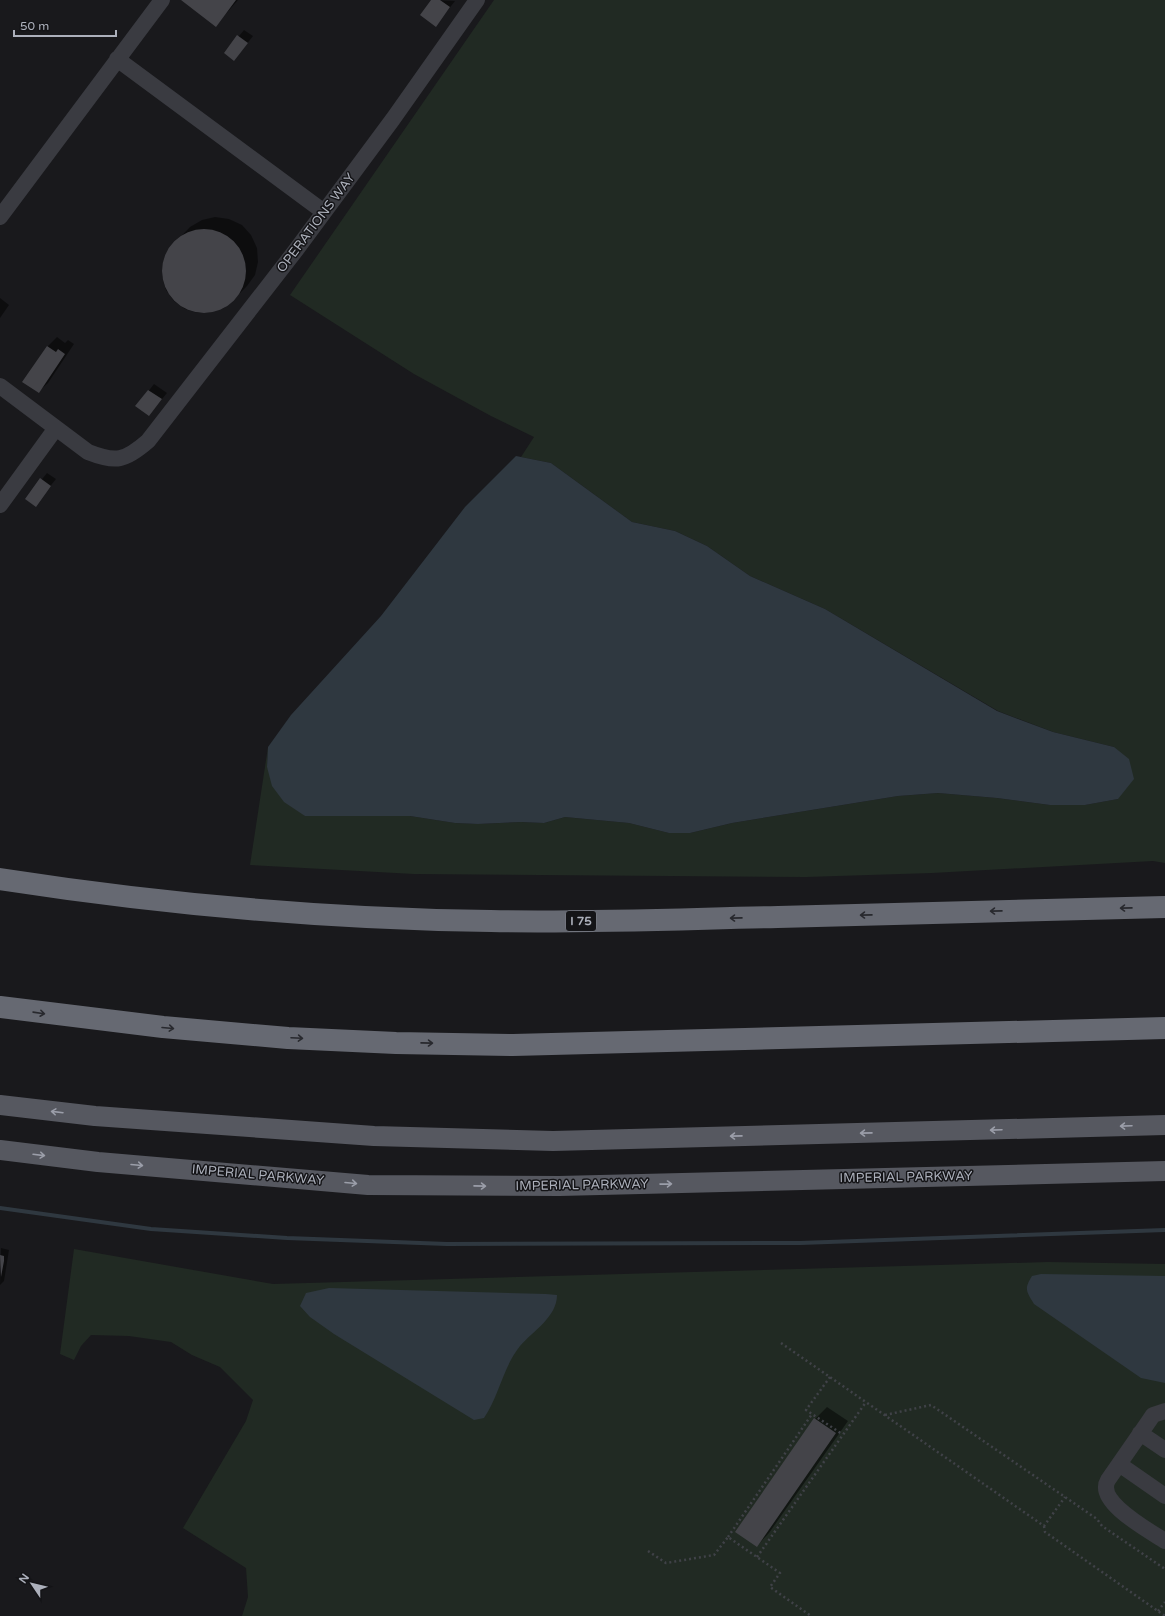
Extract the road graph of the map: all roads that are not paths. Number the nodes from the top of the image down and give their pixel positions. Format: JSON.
{"nodes":[{"id":1,"x":162,"y":0,"type":"edge"},
{"id":2,"x":478,"y":0,"type":"edge"},
{"id":3,"x":117,"y":59,"type":"junction"},
{"id":4,"x":324,"y":212,"type":"junction"},
{"id":5,"x":0,"y":217,"type":"edge"},
{"id":6,"x":0,"y":386,"type":"edge"},
{"id":7,"x":56,"y":428,"type":"junction"},
{"id":8,"x":0,"y":505,"type":"edge"},
{"id":9,"x":0,"y":879,"type":"edge"},
{"id":10,"x":1165,"y":907,"type":"edge"},
{"id":11,"x":0,"y":1007,"type":"edge"},
{"id":12,"x":1165,"y":1028,"type":"edge"},
{"id":13,"x":0,"y":1105,"type":"edge"},
{"id":14,"x":1165,"y":1125,"type":"edge"},
{"id":15,"x":0,"y":1150,"type":"edge"},
{"id":16,"x":1165,"y":1171,"type":"edge"},
{"id":17,"x":1165,"y":1412,"type":"edge"},
{"id":18,"x":1140,"y":1433,"type":"junction"},
{"id":19,"x":1165,"y":1450,"type":"edge"},
{"id":20,"x":1119,"y":1464,"type":"junction"},
{"id":21,"x":1165,"y":1496,"type":"edge"},
{"id":22,"x":1165,"y":1541,"type":"edge"}],
"edges":[{"from":1,"to":3,"type":"lane"},
{"from":2,"to":4,"type":"lane","name":"OPERATIONS WAY"},
{"from":3,"to":4,"type":"lane"},
{"from":3,"to":5,"type":"lane"},
{"from":4,"to":7,"type":"lane","name":"OPERATIONS WAY"},
{"from":6,"to":7,"type":"lane","name":"OPERATIONS WAY"},
{"from":7,"to":8,"type":"lane"},
{"from":10,"to":9,"type":"highway","number":"I 75","one_way":true},
{"from":11,"to":12,"type":"highway","one_way":true},
{"from":14,"to":13,"type":"main road","one_way":true},
{"from":15,"to":16,"type":"main road","name":"IMPERIAL PARKWAY","one_way":true},
{"from":17,"to":18,"type":"lane"},
{"from":18,"to":19,"type":"lane"},
{"from":18,"to":20,"type":"lane"},
{"from":20,"to":21,"type":"lane"},
{"from":20,"to":22,"type":"lane"}]}
